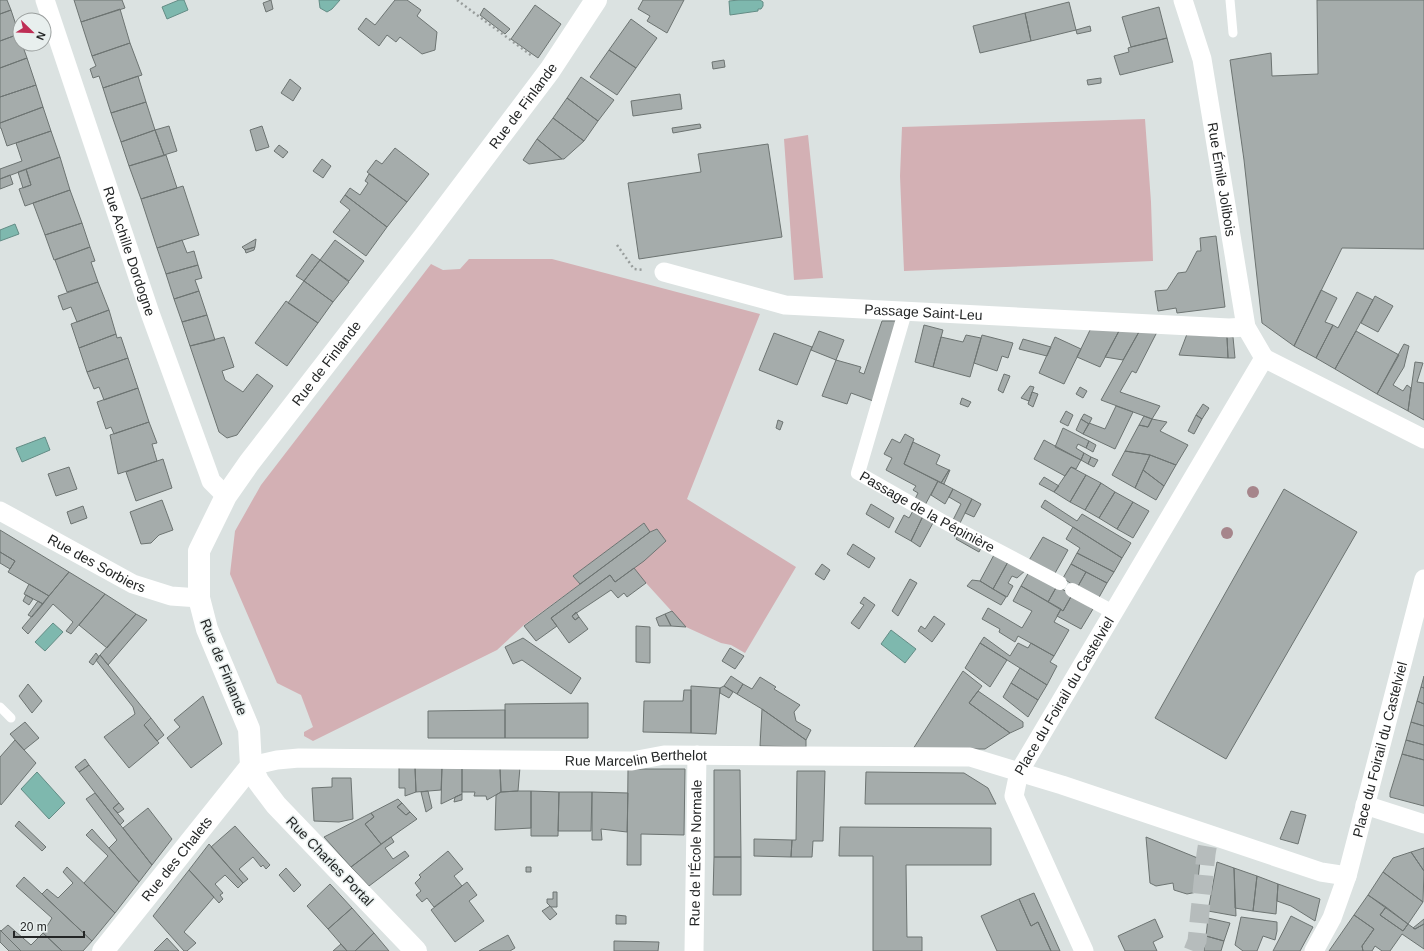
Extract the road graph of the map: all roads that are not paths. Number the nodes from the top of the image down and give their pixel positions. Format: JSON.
{"nodes":[{"id":1,"x":45,"y":0,"type":"edge"},
{"id":2,"x":596,"y":0,"type":"edge"},
{"id":3,"x":1183,"y":0,"type":"edge"},
{"id":4,"x":1230,"y":0,"type":"edge"},
{"id":5,"x":1233,"y":32,"type":"dead end"},
{"id":6,"x":664,"y":272,"type":"road end"},
{"id":7,"x":905,"y":312,"type":"junction"},
{"id":8,"x":1246,"y":327,"type":"junction"},
{"id":9,"x":1264,"y":358,"type":"junction"},
{"id":10,"x":1424,"y":439,"type":"edge"},
{"id":11,"x":226,"y":496,"type":"junction"},
{"id":12,"x":0,"y":511,"type":"edge"},
{"id":13,"x":1424,"y":578,"type":"edge"},
{"id":14,"x":198,"y":598,"type":"junction"},
{"id":15,"x":1113,"y":612,"type":"junction"},
{"id":16,"x":0,"y":707,"type":"edge"},
{"id":17,"x":12,"y":718,"type":"dead end"},
{"id":18,"x":697,"y":755,"type":"junction"},
{"id":19,"x":251,"y":766,"type":"junction"},
{"id":20,"x":1019,"y":772,"type":"junction"},
{"id":21,"x":1366,"y":805,"type":"junction"},
{"id":22,"x":1424,"y":824,"type":"edge"},
{"id":23,"x":1347,"y":876,"type":"junction"},
{"id":24,"x":103,"y":951,"type":"edge"},
{"id":25,"x":416,"y":951,"type":"edge"},
{"id":26,"x":694,"y":951,"type":"edge"},
{"id":27,"x":1084,"y":951,"type":"edge"},
{"id":28,"x":1314,"y":951,"type":"edge"}],
"edges":[{"from":1,"to":11,"type":"street","name":"Rue Achille Dordogne"},
{"from":2,"to":11,"type":"street","name":"Rue de Finlande"},
{"from":3,"to":8,"type":"street","name":"Rue Émile Jolibois"},
{"from":4,"to":5,"type":"lane"},
{"from":6,"to":7,"type":"street","name":"Passage Saint-Leu"},
{"from":7,"to":8,"type":"street","name":"Passage Saint-Leu"},
{"from":7,"to":15,"type":"street","name":"Passage de la Pépinière"},
{"from":8,"to":9,"type":"street","name":"Rue Émile Jolibois"},
{"from":9,"to":10,"type":"street"},
{"from":9,"to":15,"type":"street","name":"Place du Foirail du Castelviel"},
{"from":11,"to":14,"type":"street","name":"Rue de Finlande"},
{"from":12,"to":14,"type":"street","name":"Rue des Sorbiers"},
{"from":13,"to":21,"type":"street","name":"Place du Foirail du Castelviel"},
{"from":14,"to":19,"type":"street","name":"Rue de Finlande"},
{"from":15,"to":20,"type":"street","name":"Place du Foirail du Castelviel"},
{"from":16,"to":17,"type":"lane"},
{"from":18,"to":19,"type":"street","name":"Rue Marcelin Berthelot"},
{"from":18,"to":20,"type":"street","name":"Rue Marcelin Berthelot"},
{"from":18,"to":26,"type":"street","name":"Rue de l'École Normale"},
{"from":19,"to":24,"type":"street","name":"Rue des Chalets"},
{"from":19,"to":25,"type":"street","name":"Rue Charles Portal"},
{"from":20,"to":23,"type":"street","name":"Place du Foirail du Castelviel"},
{"from":20,"to":27,"type":"street"},
{"from":21,"to":22,"type":"street"},
{"from":21,"to":23,"type":"street","name":"Place du Foirail du Castelviel"},
{"from":23,"to":28,"type":"street"}]}
